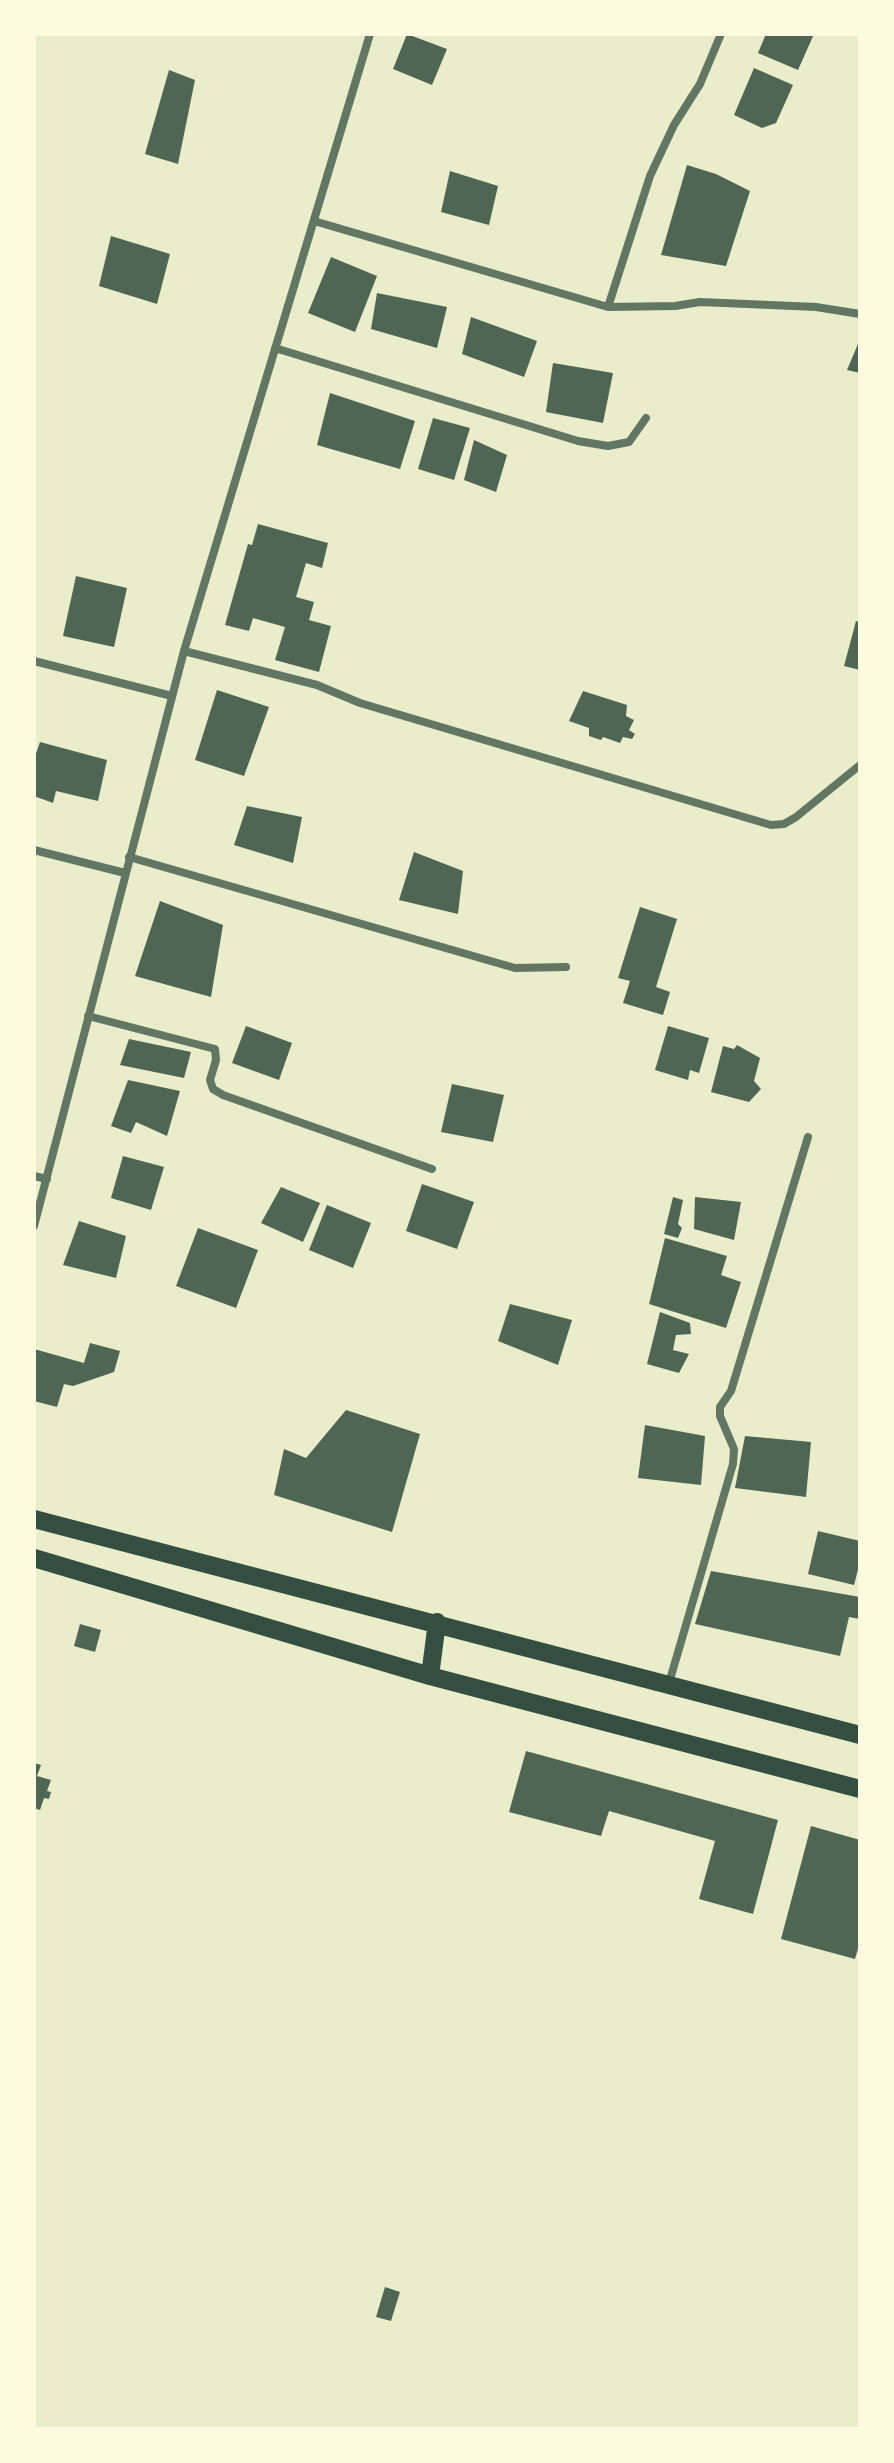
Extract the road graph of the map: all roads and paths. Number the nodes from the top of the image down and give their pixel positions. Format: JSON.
{"nodes":[{"id":1,"x":370,"y":34,"type":"edge"},
{"id":2,"x":721,"y":34,"type":"edge"},
{"id":3,"x":314,"y":221,"type":"junction"},
{"id":4,"x":608,"y":307,"type":"junction"},
{"id":5,"x":860,"y":314,"type":"edge"},
{"id":6,"x":275,"y":348,"type":"junction"},
{"id":7,"x":646,"y":418,"type":"dead end"},
{"id":8,"x":184,"y":651,"type":"junction"},
{"id":9,"x":34,"y":661,"type":"edge"},
{"id":10,"x":172,"y":696,"type":"junction"},
{"id":11,"x":860,"y":765,"type":"edge"},
{"id":12,"x":34,"y":850,"type":"edge"},
{"id":13,"x":129,"y":857,"type":"junction"},
{"id":14,"x":125,"y":873,"type":"junction"},
{"id":15,"x":566,"y":967,"type":"dead end"},
{"id":16,"x":88,"y":1016,"type":"junction"},
{"id":17,"x":808,"y":1137,"type":"dead end"},
{"id":18,"x":432,"y":1169,"type":"dead end"},
{"id":19,"x":34,"y":1176,"type":"edge"},
{"id":20,"x":47,"y":1179,"type":"junction"},
{"id":21,"x":34,"y":1226,"type":"edge"},
{"id":22,"x":34,"y":1519,"type":"edge"},
{"id":23,"x":34,"y":1558,"type":"edge"},
{"id":24,"x":437,"y":1622,"type":"junction"},
{"id":25,"x":430,"y":1676,"type":"junction"},
{"id":26,"x":669,"y":1683,"type":"junction"},
{"id":27,"x":860,"y":1735,"type":"edge"},
{"id":28,"x":860,"y":1789,"type":"edge"}],
"edges":[{"from":1,"to":3,"type":"street"},
{"from":2,"to":4,"type":"street"},
{"from":3,"to":4,"type":"street"},
{"from":3,"to":6,"type":"street"},
{"from":4,"to":5,"type":"street"},
{"from":6,"to":7,"type":"street"},
{"from":6,"to":8,"type":"street"},
{"from":8,"to":10,"type":"street"},
{"from":8,"to":11,"type":"street"},
{"from":9,"to":10,"type":"street"},
{"from":10,"to":13,"type":"street"},
{"from":12,"to":14,"type":"street"},
{"from":13,"to":14,"type":"street"},
{"from":13,"to":15,"type":"street"},
{"from":14,"to":16,"type":"street"},
{"from":16,"to":18,"type":"street"},
{"from":16,"to":20,"type":"street"},
{"from":17,"to":26,"type":"street"},
{"from":19,"to":20,"type":"street"},
{"from":20,"to":21,"type":"street"},
{"from":22,"to":24,"type":"highway"},
{"from":23,"to":25,"type":"highway"},
{"from":24,"to":25,"type":"highway"},
{"from":24,"to":26,"type":"highway"},
{"from":25,"to":28,"type":"highway"},
{"from":26,"to":27,"type":"highway"}]}
